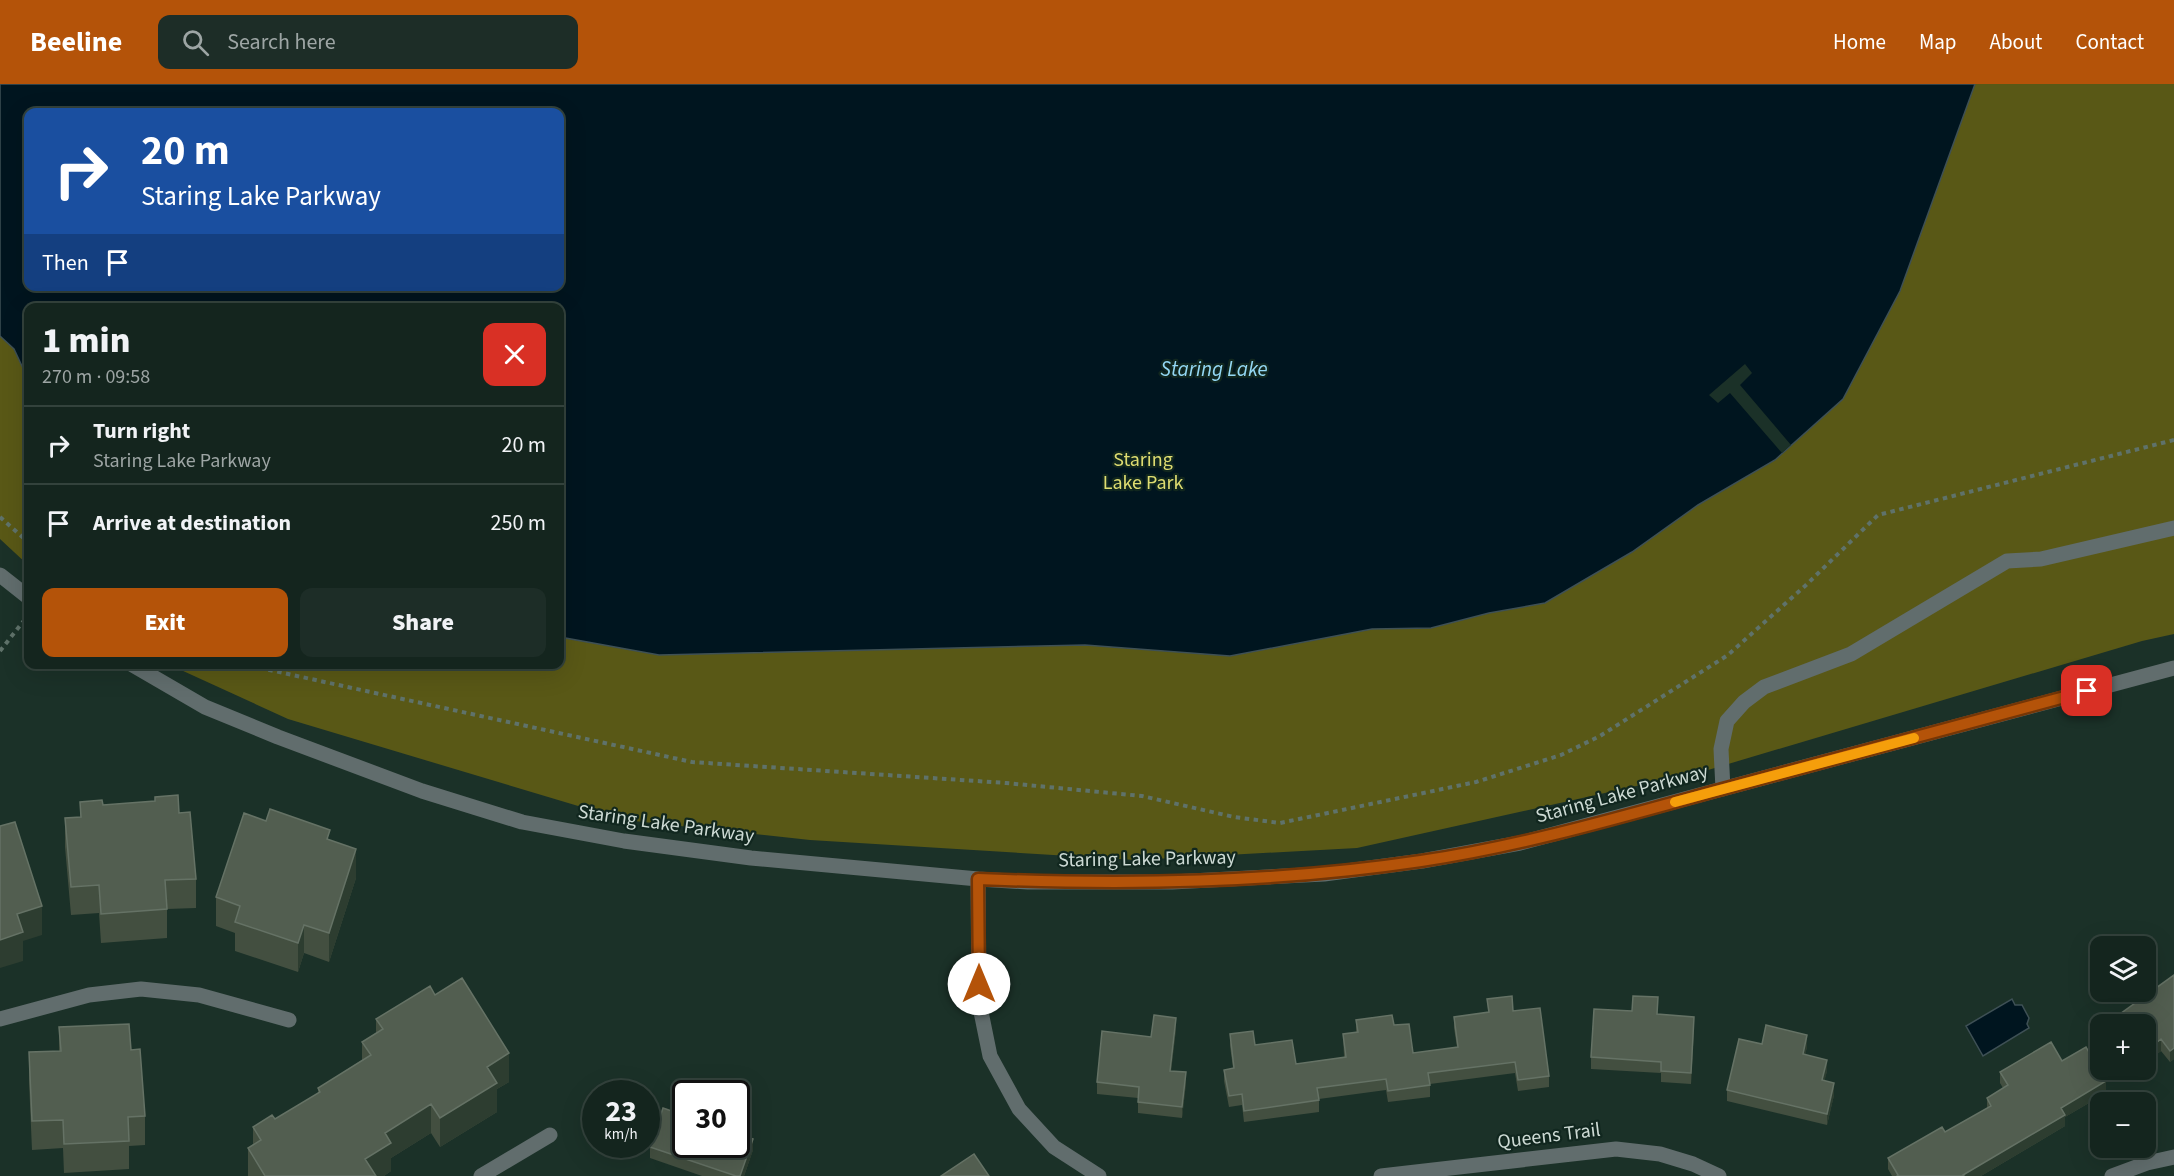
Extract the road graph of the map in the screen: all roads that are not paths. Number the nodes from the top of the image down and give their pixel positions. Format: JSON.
{"nodes":[{"id":1,"x":2174,"y":528,"type":"edge"},
{"id":2,"x":2,"y":580,"type":"edge"},
{"id":3,"x":24,"y":594,"type":"edge"},
{"id":4,"x":2174,"y":668,"type":"edge"},
{"id":5,"x":140,"y":669,"type":"edge"},
{"id":6,"x":1723,"y":789,"type":"junction"},
{"id":7,"x":978,"y":879,"type":"junction"},
{"id":8,"x":0,"y":1019,"type":"edge"},
{"id":9,"x":289,"y":1020,"type":"dead end"},
{"id":10,"x":550,"y":1135,"type":"dead end"},
{"id":11,"x":2174,"y":1157,"type":"edge"},
{"id":12,"x":481,"y":1176,"type":"edge"},
{"id":13,"x":1099,"y":1176,"type":"edge"},
{"id":14,"x":1381,"y":1176,"type":"edge"},
{"id":15,"x":1719,"y":1176,"type":"edge"},
{"id":16,"x":2112,"y":1176,"type":"edge"}],
"edges":[{"from":1,"to":6,"type":"street"},
{"from":2,"to":3,"type":"street"},
{"from":4,"to":6,"type":"street","name":"Staring Lake Parkway"},
{"from":5,"to":7,"type":"street","name":"Staring Lake Parkway"},
{"from":6,"to":7,"type":"street","name":"Staring Lake Parkway"},
{"from":7,"to":13,"type":"street"},
{"from":8,"to":9,"type":"street"},
{"from":10,"to":12,"type":"street"},
{"from":11,"to":16,"type":"street"},
{"from":14,"to":15,"type":"street","name":"Queens Trail"}]}
